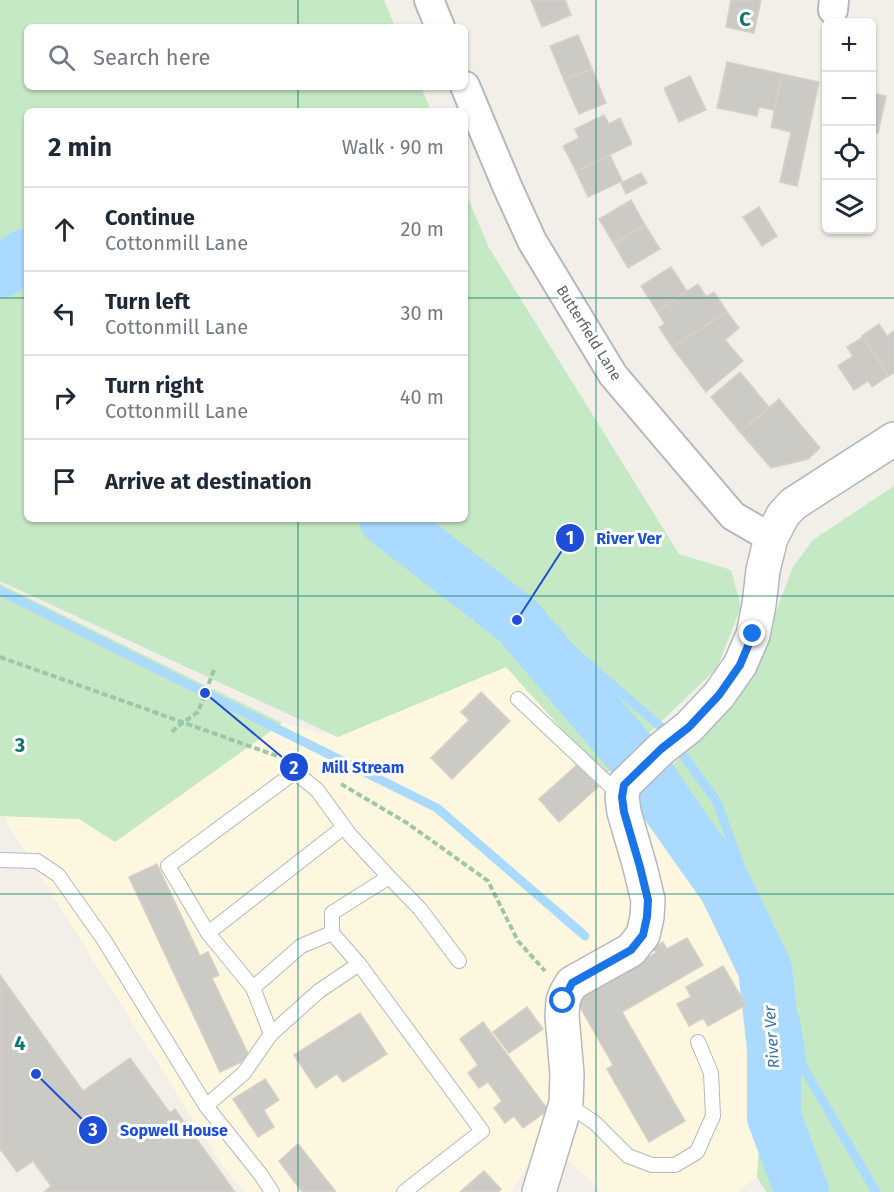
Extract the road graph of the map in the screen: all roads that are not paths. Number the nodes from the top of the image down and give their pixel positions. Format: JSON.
{"nodes":[{"id":1,"x":429,"y":0,"type":"edge"},
{"id":2,"x":439,"y":24,"type":"edge"},
{"id":3,"x":467,"y":90,"type":"edge"},
{"id":4,"x":894,"y":439,"type":"edge"},
{"id":5,"x":771,"y":538,"type":"junction"},
{"id":6,"x":518,"y":699,"type":"dead end"},
{"id":7,"x":626,"y":787,"type":"junction"},
{"id":8,"x":344,"y":827,"type":"junction"},
{"id":9,"x":0,"y":860,"type":"edge"},
{"id":10,"x":389,"y":877,"type":"junction"},
{"id":11,"x":208,"y":933,"type":"junction"},
{"id":12,"x":332,"y":933,"type":"junction"},
{"id":13,"x":459,"y":961,"type":"dead end"},
{"id":14,"x":358,"y":964,"type":"junction"},
{"id":15,"x":253,"y":988,"type":"junction"},
{"id":16,"x":271,"y":1034,"type":"junction"},
{"id":17,"x":698,"y":1042,"type":"dead end"},
{"id":18,"x":566,"y":1103,"type":"junction"},
{"id":19,"x":206,"y":1106,"type":"junction"},
{"id":20,"x":272,"y":1192,"type":"edge"},
{"id":21,"x":404,"y":1192,"type":"edge"},
{"id":22,"x":539,"y":1192,"type":"edge"}],
"edges":[{"from":1,"to":2,"type":"street"},
{"from":3,"to":5,"type":"street","name":"Butterfield Lane"},
{"from":4,"to":5,"type":"street"},
{"from":5,"to":7,"type":"street"},
{"from":6,"to":7,"type":"lane"},
{"from":7,"to":18,"type":"street"},
{"from":8,"to":10,"type":"lane"},
{"from":8,"to":11,"type":"lane"},
{"from":8,"to":11,"type":"lane"},
{"from":9,"to":19,"type":"lane"},
{"from":10,"to":12,"type":"lane"},
{"from":10,"to":13,"type":"lane"},
{"from":11,"to":15,"type":"lane"},
{"from":12,"to":14,"type":"lane"},
{"from":12,"to":15,"type":"lane"},
{"from":14,"to":16,"type":"lane"},
{"from":14,"to":21,"type":"lane"},
{"from":15,"to":16,"type":"lane"},
{"from":16,"to":19,"type":"lane"},
{"from":17,"to":18,"type":"lane"},
{"from":18,"to":22,"type":"street"},
{"from":19,"to":20,"type":"lane"}]}
